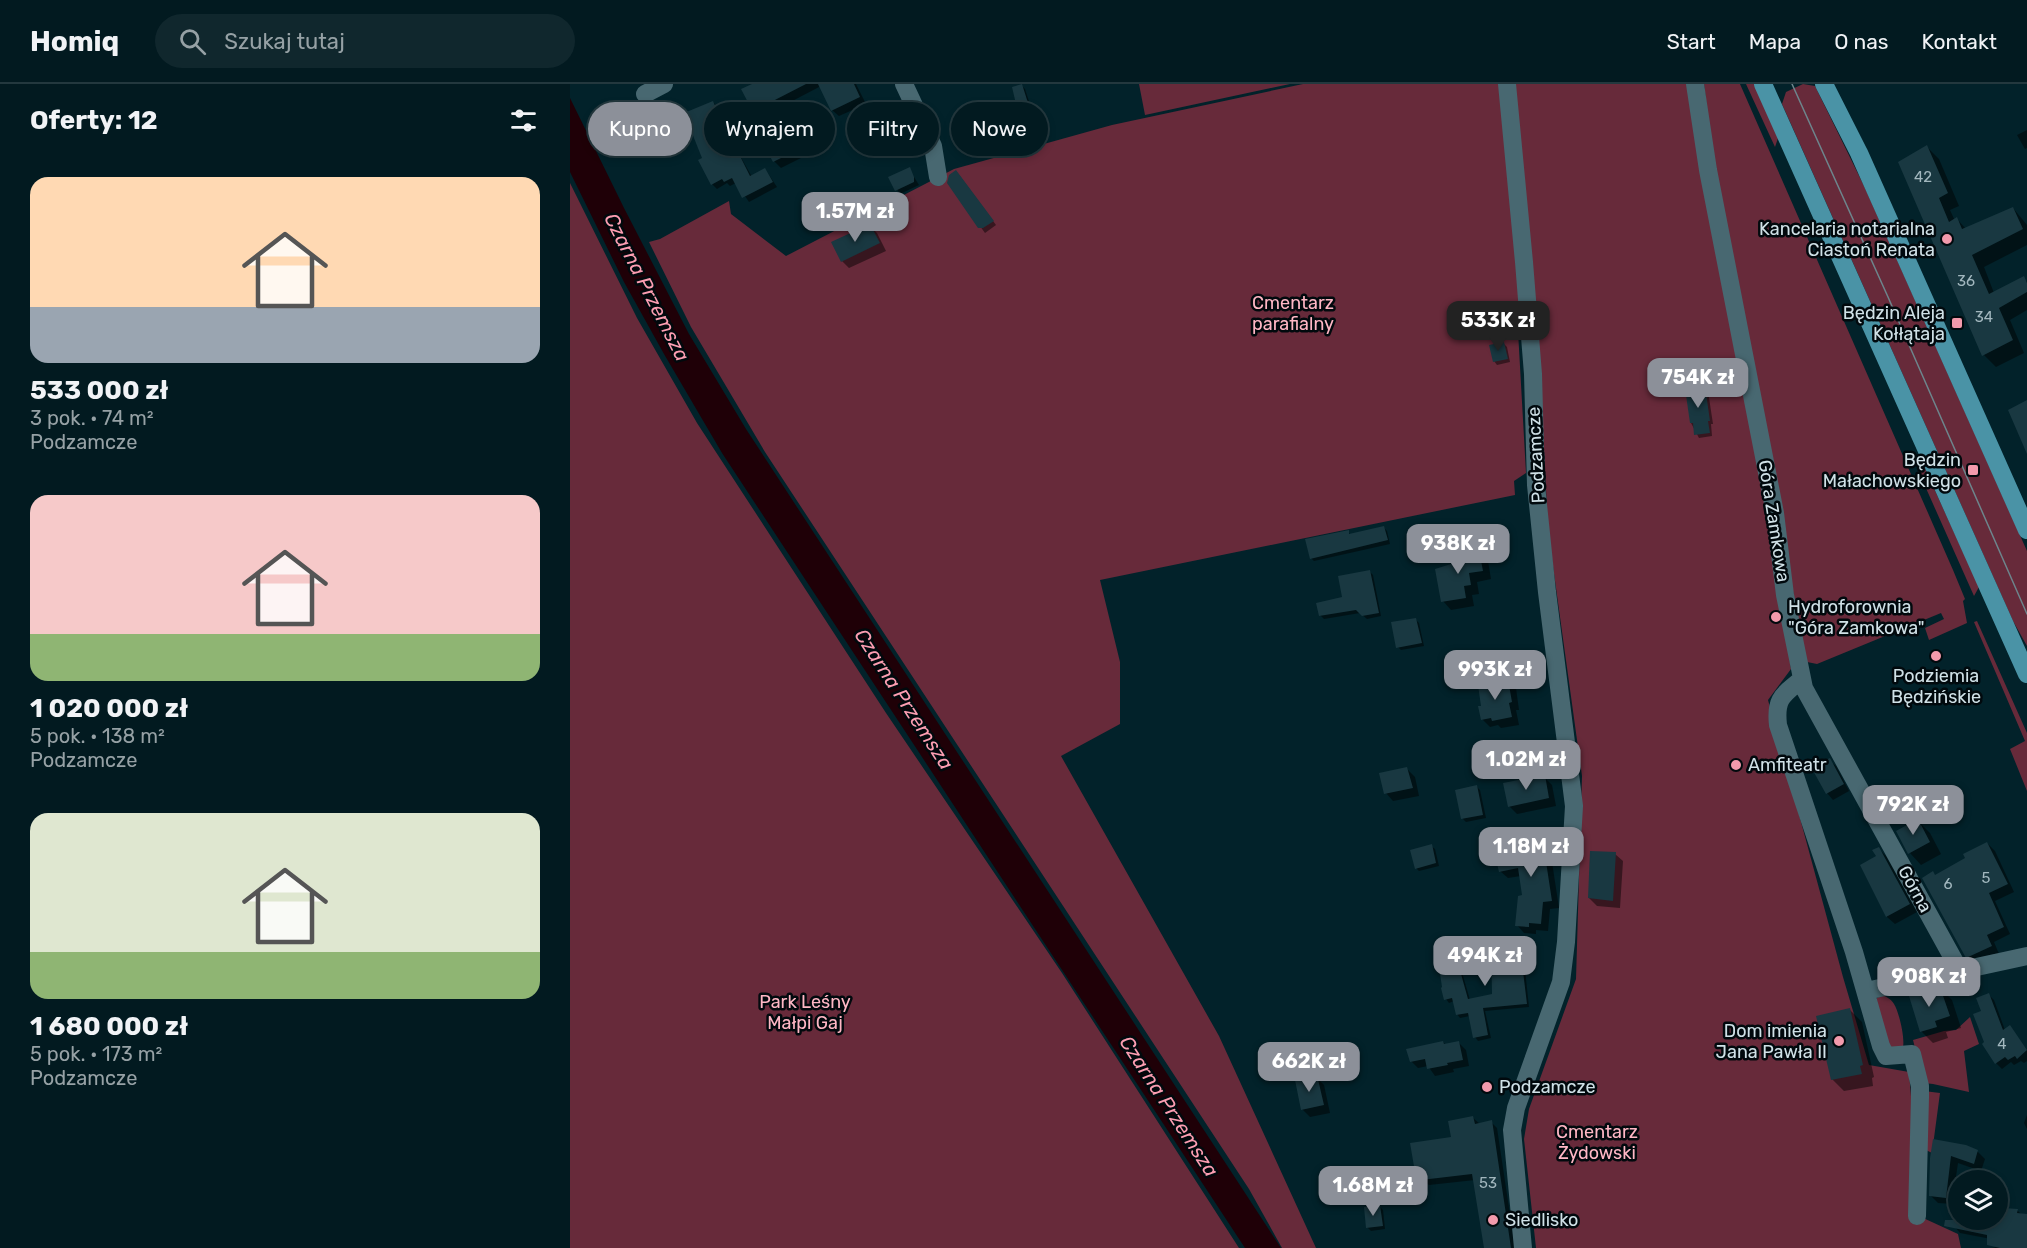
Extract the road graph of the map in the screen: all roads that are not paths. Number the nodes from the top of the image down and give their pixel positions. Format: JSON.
{"nodes":[{"id":1,"x":664,"y":84,"type":"edge"},
{"id":2,"x":904,"y":84,"type":"edge"},
{"id":3,"x":1507,"y":84,"type":"edge"},
{"id":4,"x":1695,"y":84,"type":"edge"},
{"id":5,"x":1763,"y":84,"type":"edge"},
{"id":6,"x":1824,"y":84,"type":"edge"},
{"id":7,"x":645,"y":94,"type":"dead end"},
{"id":8,"x":938,"y":177,"type":"dead end"},
{"id":9,"x":2027,"y":530,"type":"edge"},
{"id":10,"x":2027,"y":674,"type":"edge"},
{"id":11,"x":1802,"y":679,"type":"junction"},
{"id":12,"x":2027,"y":956,"type":"edge"},
{"id":13,"x":1960,"y":971,"type":"junction"},
{"id":14,"x":1866,"y":991,"type":"junction"},
{"id":15,"x":1917,"y":1216,"type":"dead end"},
{"id":16,"x":1523,"y":1248,"type":"edge"}],
"edges":[{"from":1,"to":7,"type":"street"},
{"from":2,"to":8,"type":"street"},
{"from":3,"to":16,"type":"street","name":"Podzamcze"},
{"from":4,"to":11,"type":"street","name":"Góra Zamkowa"},
{"from":5,"to":10,"type":"main road"},
{"from":6,"to":9,"type":"main road"},
{"from":11,"to":13,"type":"street","name":"Górna"},
{"from":11,"to":14,"type":"street"},
{"from":12,"to":13,"type":"street"},
{"from":13,"to":14,"type":"street"},
{"from":14,"to":15,"type":"street"}]}
